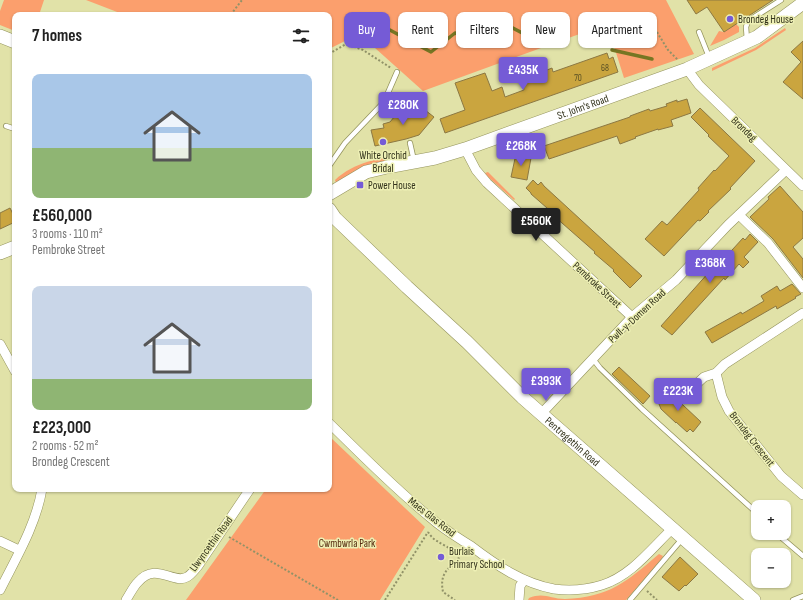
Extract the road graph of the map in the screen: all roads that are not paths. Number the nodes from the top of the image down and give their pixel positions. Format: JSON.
{"nodes":[{"id":1,"x":780,"y":0,"type":"edge"},
{"id":2,"x":803,"y":3,"type":"edge"},
{"id":3,"x":699,"y":32,"type":"dead end"},
{"id":4,"x":0,"y":36,"type":"edge"},
{"id":5,"x":12,"y":41,"type":"edge"},
{"id":6,"x":747,"y":42,"type":"junction"},
{"id":7,"x":710,"y":59,"type":"junction"},
{"id":8,"x":687,"y":69,"type":"junction"},
{"id":9,"x":397,"y":72,"type":"road end"},
{"id":10,"x":6,"y":126,"type":"dead end"},
{"id":11,"x":12,"y":128,"type":"edge"},
{"id":12,"x":410,"y":143,"type":"dead end"},
{"id":13,"x":465,"y":149,"type":"junction"},
{"id":14,"x":332,"y":162,"type":"edge"},
{"id":15,"x":414,"y":162,"type":"junction"},
{"id":16,"x":786,"y":170,"type":"junction"},
{"id":17,"x":803,"y":186,"type":"edge"},
{"id":18,"x":332,"y":192,"type":"edge"},
{"id":19,"x":332,"y":214,"type":"edge"},
{"id":20,"x":739,"y":215,"type":"junction"},
{"id":21,"x":12,"y":248,"type":"edge"},
{"id":22,"x":0,"y":253,"type":"edge"},
{"id":23,"x":803,"y":288,"type":"edge"},
{"id":24,"x":803,"y":313,"type":"edge"},
{"id":25,"x":632,"y":317,"type":"junction"},
{"id":26,"x":0,"y":344,"type":"edge"},
{"id":27,"x":593,"y":359,"type":"junction"},
{"id":28,"x":12,"y":366,"type":"edge"},
{"id":29,"x":716,"y":373,"type":"junction"},
{"id":30,"x":690,"y":390,"type":"dead end"},
{"id":31,"x":541,"y":414,"type":"junction"},
{"id":32,"x":332,"y":426,"type":"edge"},
{"id":33,"x":42,"y":492,"type":"edge"},
{"id":34,"x":248,"y":492,"type":"edge"},
{"id":35,"x":803,"y":495,"type":"edge"},
{"id":36,"x":751,"y":508,"type":"edge"},
{"id":37,"x":672,"y":529,"type":"junction"},
{"id":38,"x":683,"y":538,"type":"junction"},
{"id":39,"x":784,"y":540,"type":"edge"},
{"id":40,"x":0,"y":541,"type":"edge"},
{"id":41,"x":19,"y":550,"type":"junction"},
{"id":42,"x":803,"y":556,"type":"edge"},
{"id":43,"x":524,"y":580,"type":"junction"},
{"id":44,"x":0,"y":590,"type":"edge"},
{"id":45,"x":803,"y":596,"type":"edge"},
{"id":46,"x":126,"y":600,"type":"edge"},
{"id":47,"x":519,"y":600,"type":"edge"},
{"id":48,"x":630,"y":600,"type":"edge"},
{"id":49,"x":754,"y":600,"type":"edge"},
{"id":50,"x":793,"y":600,"type":"edge"}],
"edges":[{"from":1,"to":6,"type":"lane"},
{"from":2,"to":6,"type":"street","name":"St. John's Road"},
{"from":3,"to":7,"type":"lane"},
{"from":4,"to":5,"type":"street"},
{"from":6,"to":7,"type":"street","name":"St. John's Road"},
{"from":7,"to":8,"type":"street","name":"St. John's Road"},
{"from":8,"to":13,"type":"street","name":"St. John's Road"},
{"from":8,"to":16,"type":"street","name":"Brondeg"},
{"from":9,"to":14,"type":"lane"},
{"from":10,"to":11,"type":"lane"},
{"from":12,"to":15,"type":"lane"},
{"from":13,"to":15,"type":"street","name":"St. John's Road"},
{"from":13,"to":25,"type":"street","name":"Pembroke Street"},
{"from":15,"to":18,"type":"street","name":"St. John's Road"},
{"from":16,"to":17,"type":"street","name":"Brondeg"},
{"from":16,"to":20,"type":"street","name":"Pwll-y-Domen Road"},
{"from":19,"to":31,"type":"street","name":"Pentregethin Road"},
{"from":20,"to":23,"type":"street"},
{"from":20,"to":25,"type":"street","name":"Pwll-y-Domen Road"},
{"from":21,"to":22,"type":"street"},
{"from":24,"to":29,"type":"street"},
{"from":25,"to":27,"type":"street","name":"Pwll-y-Domen Road"},
{"from":26,"to":28,"type":"street"},
{"from":27,"to":31,"type":"street","name":"Pwll-y-Domen Road"},
{"from":27,"to":36,"type":"lane"},
{"from":29,"to":30,"type":"street"},
{"from":29,"to":35,"type":"street","name":"Brondeg Crescent"},
{"from":31,"to":37,"type":"street","name":"Pentregethin Road"},
{"from":32,"to":43,"type":"street","name":"Maes Glas Road"},
{"from":33,"to":41,"type":"street"},
{"from":34,"to":46,"type":"street","name":"Llwyncethin Road"},
{"from":37,"to":38,"type":"street","name":"Pentregethin Road"},
{"from":37,"to":43,"type":"street","name":"Maes Glas Road"},
{"from":38,"to":48,"type":"lane"},
{"from":38,"to":49,"type":"street","name":"Pentregethin Road"},
{"from":39,"to":42,"type":"lane"},
{"from":40,"to":41,"type":"street"},
{"from":41,"to":44,"type":"street"},
{"from":43,"to":47,"type":"street"},
{"from":45,"to":50,"type":"lane"}]}
